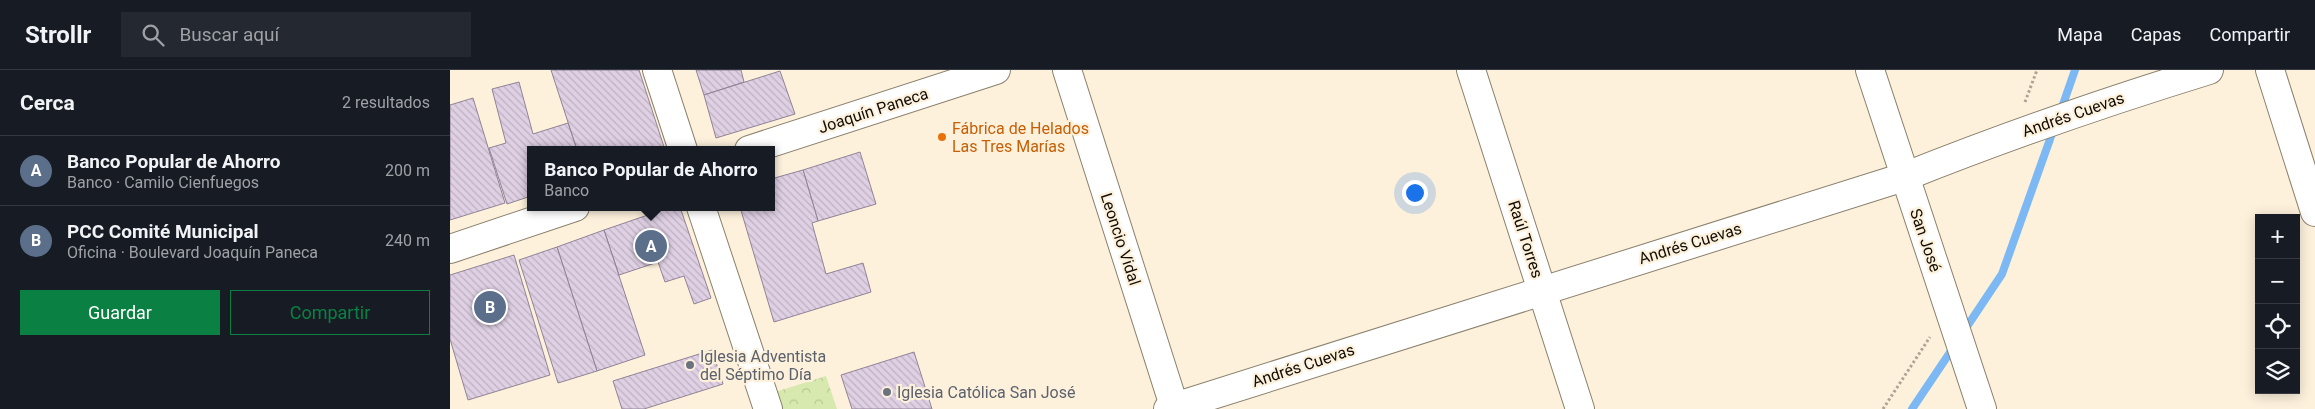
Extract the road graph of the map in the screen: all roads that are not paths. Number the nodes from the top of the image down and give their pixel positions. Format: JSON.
{"nodes":[{"id":1,"x":657,"y":70,"type":"edge"},
{"id":2,"x":996,"y":70,"type":"edge"},
{"id":3,"x":1067,"y":70,"type":"edge"},
{"id":4,"x":1471,"y":70,"type":"edge"},
{"id":5,"x":1870,"y":70,"type":"edge"},
{"id":6,"x":2209,"y":70,"type":"edge"},
{"id":7,"x":2270,"y":70,"type":"edge"},
{"id":8,"x":682,"y":146,"type":"edge"},
{"id":9,"x":761,"y":146,"type":"edge"},
{"id":10,"x":1904,"y":176,"type":"junction"},
{"id":11,"x":563,"y":211,"type":"edge"},
{"id":12,"x":703,"y":211,"type":"edge"},
{"id":13,"x":2315,"y":212,"type":"edge"},
{"id":14,"x":450,"y":249,"type":"edge"},
{"id":15,"x":1542,"y":289,"type":"junction"},
{"id":16,"x":1172,"y":408,"type":"edge"},
{"id":17,"x":768,"y":409,"type":"edge"},
{"id":18,"x":1580,"y":409,"type":"edge"},
{"id":19,"x":1982,"y":409,"type":"edge"}],
"edges":[{"from":1,"to":8,"type":"street"},
{"from":2,"to":9,"type":"street","name":"Joaquín Paneca"},
{"from":3,"to":16,"type":"street","name":"Leoncio Vidal"},
{"from":4,"to":15,"type":"street","name":"Raúl Torres"},
{"from":5,"to":10,"type":"street","name":"San José"},
{"from":6,"to":10,"type":"street","name":"Andrés Cuevas"},
{"from":7,"to":13,"type":"street"},
{"from":10,"to":15,"type":"street","name":"Andrés Cuevas"},
{"from":10,"to":19,"type":"street","name":"San José"},
{"from":11,"to":14,"type":"street"},
{"from":12,"to":17,"type":"street"},
{"from":15,"to":16,"type":"street","name":"Andrés Cuevas"},
{"from":15,"to":18,"type":"street","name":"Raúl Torres"}]}
